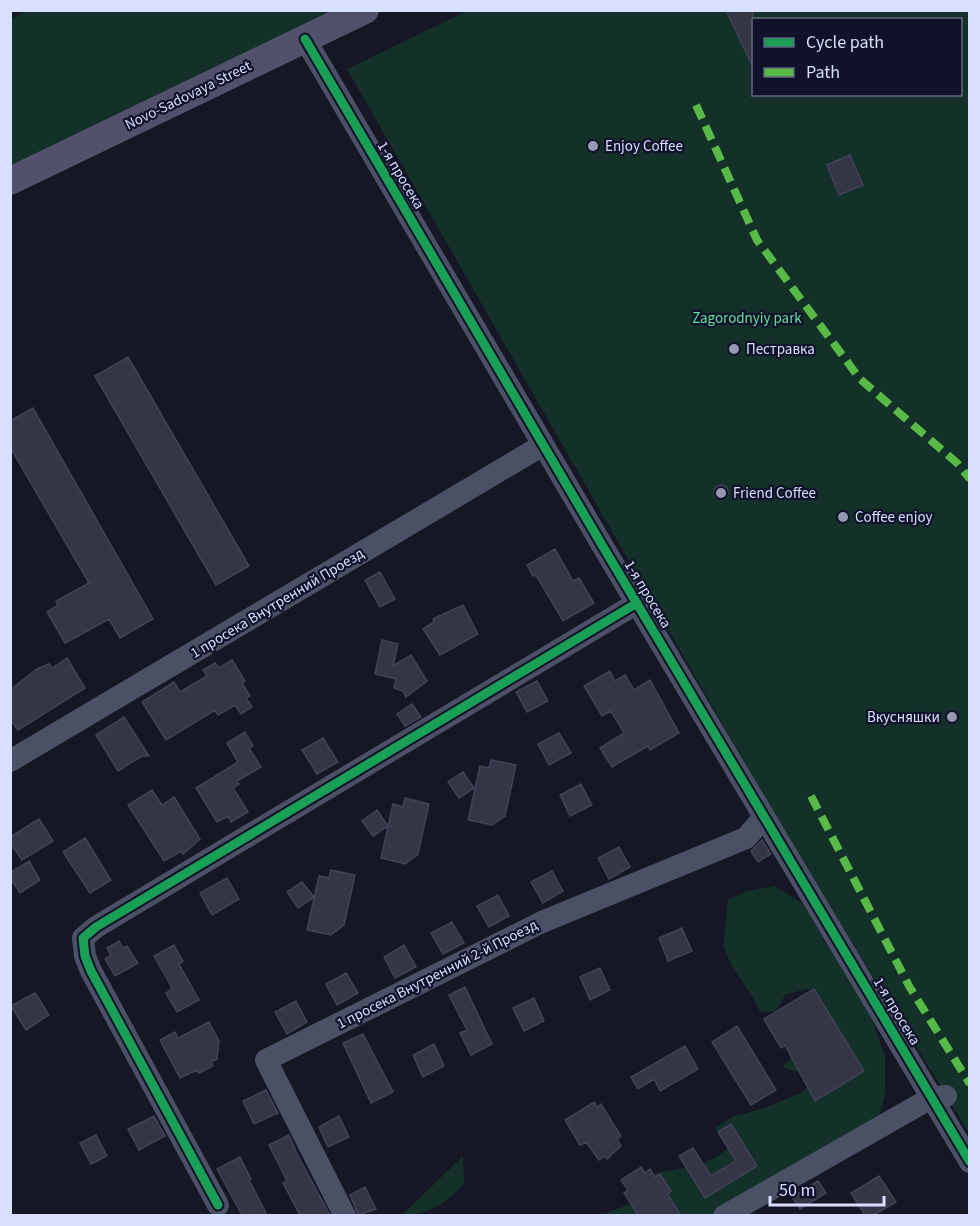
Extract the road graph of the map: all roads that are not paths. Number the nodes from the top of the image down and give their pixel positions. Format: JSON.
{"nodes":[{"id":1,"x":365,"y":10,"type":"edge"},
{"id":2,"x":305,"y":39,"type":"junction"},
{"id":3,"x":10,"y":181,"type":"edge"},
{"id":4,"x":543,"y":445,"type":"junction"},
{"id":5,"x":637,"y":603,"type":"junction"},
{"id":6,"x":10,"y":761,"type":"edge"},
{"id":7,"x":764,"y":817,"type":"junction"},
{"id":8,"x":939,"y":1097,"type":"junction"},
{"id":9,"x":969,"y":1162,"type":"edge"},
{"id":10,"x":218,"y":1205,"type":"dead end"},
{"id":11,"x":345,"y":1215,"type":"edge"},
{"id":12,"x":724,"y":1215,"type":"edge"}],
"edges":[{"from":1,"to":2,"type":"main road","name":"Novo-Sadovaya Street"},
{"from":2,"to":3,"type":"main road","name":"Novo-Sadovaya Street"},
{"from":2,"to":4,"type":"street","name":"1-я просека"},
{"from":4,"to":5,"type":"street","name":"1-я просека"},
{"from":4,"to":6,"type":"street","name":"1 просека Внутренний Проезд"},
{"from":5,"to":7,"type":"street","name":"1-я просека"},
{"from":5,"to":10,"type":"street"},
{"from":7,"to":8,"type":"street","name":"1-я просека"},
{"from":7,"to":11,"type":"street","name":"1 просека Внутренний 2-й Проезд"},
{"from":8,"to":9,"type":"street","name":"1-я просека"},
{"from":8,"to":12,"type":"street"}]}
